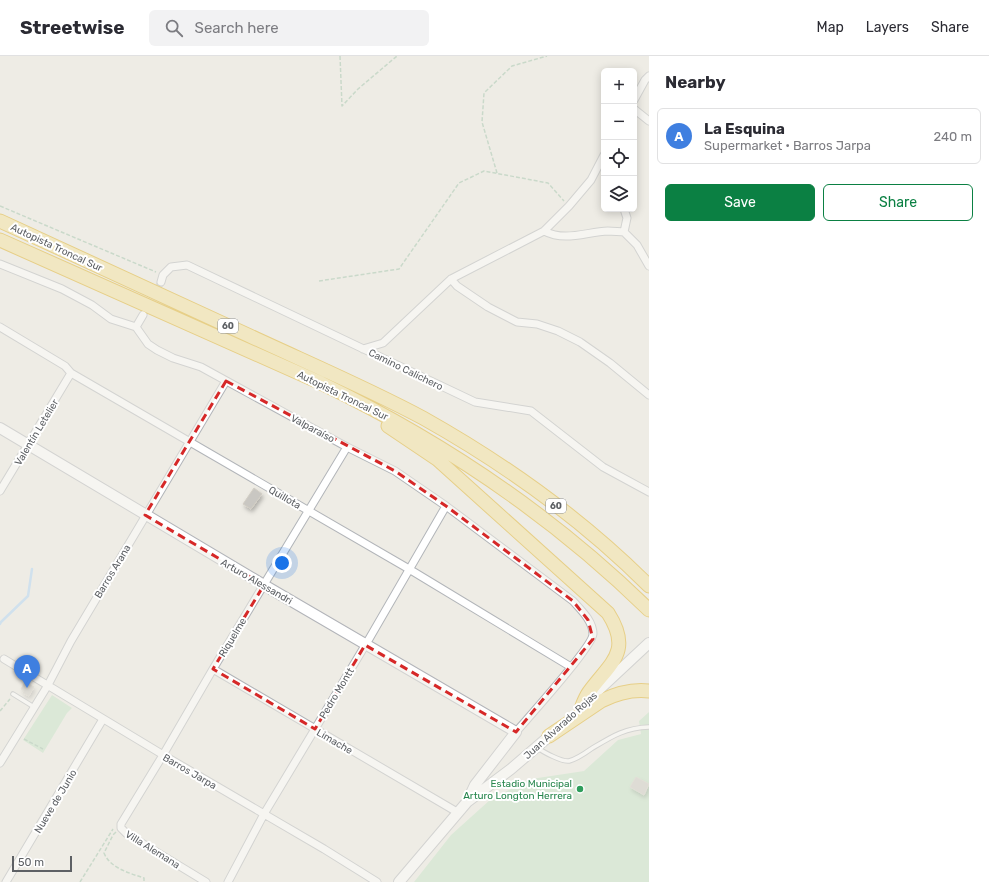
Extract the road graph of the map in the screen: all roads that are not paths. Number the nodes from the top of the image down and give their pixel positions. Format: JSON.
{"nodes":[{"id":1,"x":649,"y":76,"type":"edge"},
{"id":2,"x":637,"y":95,"type":"edge"},
{"id":3,"x":637,"y":111,"type":"edge"},
{"id":4,"x":649,"y":121,"type":"edge"},
{"id":5,"x":601,"y":162,"type":"edge"},
{"id":6,"x":625,"y":212,"type":"edge"},
{"id":7,"x":0,"y":221,"type":"edge"},
{"id":8,"x":544,"y":231,"type":"junction"},
{"id":9,"x":624,"y":232,"type":"junction"},
{"id":10,"x":0,"y":240,"type":"edge"},
{"id":11,"x":0,"y":264,"type":"edge"},
{"id":12,"x":649,"y":266,"type":"edge"},
{"id":13,"x":162,"y":278,"type":"tunnel mouth"},
{"id":14,"x":451,"y":279,"type":"junction"},
{"id":15,"x":142,"y":315,"type":"tunnel mouth"},
{"id":16,"x":0,"y":327,"type":"edge"},
{"id":17,"x":136,"y":327,"type":"junction"},
{"id":18,"x":363,"y":349,"type":"junction"},
{"id":19,"x":288,"y":369,"type":"junction"},
{"id":20,"x":71,"y":373,"type":"junction"},
{"id":21,"x":226,"y":381,"type":"junction"},
{"id":22,"x":649,"y":395,"type":"edge"},
{"id":23,"x":0,"y":428,"type":"edge"},
{"id":24,"x":189,"y":442,"type":"junction"},
{"id":25,"x":28,"y":445,"type":"junction"},
{"id":26,"x":347,"y":447,"type":"junction"},
{"id":27,"x":0,"y":492,"type":"edge"},
{"id":28,"x":649,"y":492,"type":"edge"},
{"id":29,"x":446,"y":506,"type":"junction"},
{"id":30,"x":308,"y":511,"type":"junction"},
{"id":31,"x":145,"y":515,"type":"junction"},
{"id":32,"x":409,"y":569,"type":"junction"},
{"id":33,"x":264,"y":585,"type":"junction"},
{"id":34,"x":649,"y":586,"type":"edge"},
{"id":35,"x":649,"y":610,"type":"edge"},
{"id":36,"x":592,"y":639,"type":"joint"},
{"id":37,"x":649,"y":643,"type":"edge"},
{"id":38,"x":365,"y":645,"type":"junction"},
{"id":39,"x":4,"y":659,"type":"dead end"},
{"id":40,"x":571,"y":667,"type":"junction"},
{"id":41,"x":213,"y":669,"type":"junction"},
{"id":42,"x":48,"y":685,"type":"junction"},
{"id":43,"x":649,"y":691,"type":"edge"},
{"id":44,"x":13,"y":694,"type":"road end"},
{"id":45,"x":582,"y":706,"type":"junction"},
{"id":46,"x":34,"y":707,"type":"junction"},
{"id":47,"x":103,"y":719,"type":"junction"},
{"id":48,"x":649,"y":727,"type":"edge"},
{"id":49,"x":315,"y":728,"type":"junction"},
{"id":50,"x":516,"y":732,"type":"junction"},
{"id":51,"x":549,"y":736,"type":"junction"},
{"id":52,"x":536,"y":747,"type":"junction"},
{"id":53,"x":163,"y":755,"type":"junction"},
{"id":54,"x":0,"y":763,"type":"edge"},
{"id":55,"x":467,"y":802,"type":"junction"},
{"id":56,"x":457,"y":812,"type":"junction"},
{"id":57,"x":264,"y":814,"type":"junction"},
{"id":58,"x":121,"y":828,"type":"joint"},
{"id":59,"x":6,"y":882,"type":"edge"},
{"id":60,"x":206,"y":882,"type":"edge"},
{"id":61,"x":228,"y":882,"type":"edge"},
{"id":62,"x":377,"y":882,"type":"edge"},
{"id":63,"x":399,"y":882,"type":"edge"}],
"edges":[{"from":1,"to":2,"type":"street"},
{"from":3,"to":4,"type":"street"},
{"from":5,"to":8,"type":"street"},
{"from":6,"to":9,"type":"street"},
{"from":7,"to":34,"type":"highway","name":"Autopista Troncal Sur","number":"60"},
{"from":8,"to":9,"type":"street"},
{"from":8,"to":14,"type":"street"},
{"from":9,"to":12,"type":"street"},
{"from":10,"to":19,"type":"highway","name":"Autopista Troncal Sur","number":"60"},
{"from":11,"to":17,"type":"street"},
{"from":13,"to":18,"type":"street","name":"Camino Calichero"},
{"from":14,"to":18,"type":"street"},
{"from":14,"to":22,"type":"street"},
{"from":15,"to":17,"type":"street"},
{"from":16,"to":20,"type":"street","name":"Quillota"},
{"from":17,"to":21,"type":"street","name":"Valparaíso"},
{"from":18,"to":28,"type":"street","name":"Camino Calichero"},
{"from":19,"to":35,"type":"highway","name":"Autopista Troncal Sur","number":"60"},
{"from":19,"to":45,"type":"highway"},
{"from":20,"to":24,"type":"street","name":"Quillota"},
{"from":20,"to":25,"type":"street","name":"Valentín Letelier"},
{"from":21,"to":24,"type":"street","name":"Barros Arana"},
{"from":21,"to":26,"type":"street","name":"Valparaíso"},
{"from":23,"to":25,"type":"main road","name":"Arturo Alessandri"},
{"from":24,"to":30,"type":"street","name":"Quillota"},
{"from":24,"to":31,"type":"street","name":"Barros Arana"},
{"from":25,"to":27,"type":"street","name":"Valentín Letelier"},
{"from":25,"to":31,"type":"main road","name":"Arturo Alessandri"},
{"from":26,"to":29,"type":"street","name":"Valparaíso"},
{"from":26,"to":30,"type":"street","name":"Riquelme"},
{"from":29,"to":32,"type":"street","name":"Pedro Montt"},
{"from":29,"to":36,"type":"street","name":"Valparaíso"},
{"from":30,"to":32,"type":"street","name":"Quillota"},
{"from":30,"to":33,"type":"street","name":"Riquelme"},
{"from":31,"to":33,"type":"main road","name":"Arturo Alessandri"},
{"from":31,"to":42,"type":"street","name":"Barros Arana"},
{"from":32,"to":38,"type":"street","name":"Pedro Montt"},
{"from":32,"to":40,"type":"street","name":"Quillota"},
{"from":33,"to":38,"type":"main road","name":"Arturo Alessandri"},
{"from":33,"to":41,"type":"street","name":"Riquelme"},
{"from":36,"to":40,"type":"street","name":"Juan Alvarado Rojas"},
{"from":37,"to":45,"type":"main road","name":"Juan Alvarado Rojas"},
{"from":38,"to":49,"type":"street","name":"Pedro Montt"},
{"from":38,"to":50,"type":"main road","name":"Arturo Alessandri"},
{"from":39,"to":42,"type":"street","name":"Barros Jarpa"},
{"from":40,"to":50,"type":"street","name":"Juan Alvarado Rojas"},
{"from":41,"to":49,"type":"street","name":"Limache"},
{"from":41,"to":53,"type":"street","name":"Riquelme"},
{"from":42,"to":46,"type":"street","name":"Barros Arana"},
{"from":42,"to":47,"type":"street","name":"Barros Jarpa"},
{"from":43,"to":51,"type":"highway"},
{"from":44,"to":46,"type":"lane"},
{"from":45,"to":51,"type":"main road","name":"Juan Alvarado Rojas"},
{"from":46,"to":54,"type":"street","name":"Barros Arana"},
{"from":47,"to":53,"type":"street","name":"Barros Jarpa"},
{"from":47,"to":59,"type":"street","name":"Nueve de Junio"},
{"from":48,"to":52,"type":"lane"},
{"from":49,"to":56,"type":"street","name":"Limache"},
{"from":49,"to":57,"type":"street","name":"Pedro Montt"},
{"from":50,"to":55,"type":"main road","name":"Juan Alvarado Rojas"},
{"from":51,"to":52,"type":"main road","name":"Juan Alvarado Rojas"},
{"from":52,"to":55,"type":"main road","name":"Juan Alvarado Rojas"},
{"from":53,"to":57,"type":"street","name":"Barros Jarpa"},
{"from":53,"to":58,"type":"street","name":"Riquelme"},
{"from":55,"to":56,"type":"main road","name":"Juan Alvarado Rojas"},
{"from":56,"to":63,"type":"main road","name":"Juan Alvarado Rojas"},
{"from":57,"to":61,"type":"street","name":"Pedro Montt"},
{"from":57,"to":62,"type":"street","name":"Barros Jarpa"},
{"from":58,"to":60,"type":"street","name":"Villa Alemana"}]}
